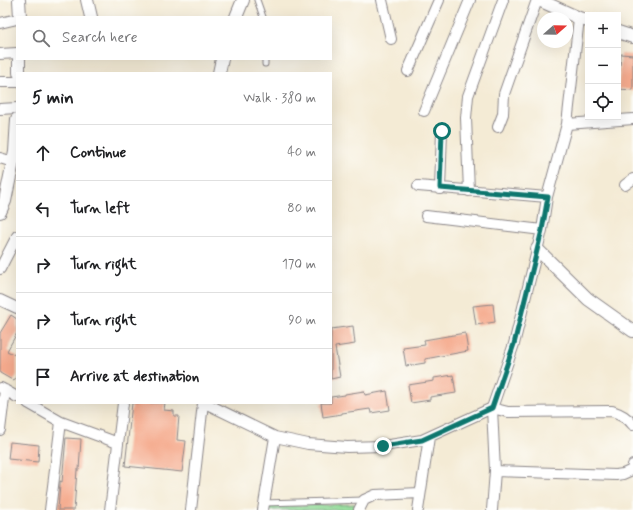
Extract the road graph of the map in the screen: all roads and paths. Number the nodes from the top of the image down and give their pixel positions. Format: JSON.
{"nodes":[{"id":1,"x":19,"y":0,"type":"edge"},
{"id":2,"x":87,"y":0,"type":"edge"},
{"id":3,"x":243,"y":0,"type":"edge"},
{"id":4,"x":257,"y":0,"type":"edge"},
{"id":5,"x":382,"y":0,"type":"edge"},
{"id":6,"x":438,"y":0,"type":"edge"},
{"id":7,"x":470,"y":0,"type":"edge"},
{"id":8,"x":503,"y":0,"type":"edge"},
{"id":9,"x":538,"y":0,"type":"edge"},
{"id":10,"x":20,"y":16,"type":"edge"},
{"id":11,"x":90,"y":16,"type":"edge"},
{"id":12,"x":236,"y":16,"type":"edge"},
{"id":13,"x":263,"y":16,"type":"edge"},
{"id":14,"x":16,"y":19,"type":"edge"},
{"id":15,"x":583,"y":20,"type":"edge"},
{"id":16,"x":0,"y":23,"type":"edge"},
{"id":17,"x":621,"y":33,"type":"edge"},
{"id":18,"x":633,"y":38,"type":"edge"},
{"id":19,"x":391,"y":39,"type":"dead end"},
{"id":20,"x":16,"y":53,"type":"edge"},
{"id":21,"x":0,"y":54,"type":"edge"},
{"id":22,"x":19,"y":60,"type":"edge"},
{"id":23,"x":222,"y":60,"type":"edge"},
{"id":24,"x":408,"y":71,"type":"dead end"},
{"id":25,"x":19,"y":72,"type":"edge"},
{"id":26,"x":219,"y":72,"type":"edge"},
{"id":27,"x":0,"y":82,"type":"edge"},
{"id":28,"x":16,"y":82,"type":"edge"},
{"id":29,"x":16,"y":108,"type":"edge"},
{"id":30,"x":0,"y":109,"type":"edge"},
{"id":31,"x":424,"y":111,"type":"dead end"},
{"id":32,"x":633,"y":119,"type":"edge"},
{"id":33,"x":567,"y":124,"type":"junction"},
{"id":34,"x":498,"y":127,"type":"dead end"},
{"id":35,"x":442,"y":131,"type":"dead end"},
{"id":36,"x":16,"y":136,"type":"edge"},
{"id":37,"x":0,"y":158,"type":"edge"},
{"id":38,"x":13,"y":162,"type":"junction"},
{"id":39,"x":418,"y":186,"type":"dead end"},
{"id":40,"x":440,"y":188,"type":"junction"},
{"id":41,"x":469,"y":191,"type":"junction"},
{"id":42,"x":548,"y":197,"type":"junction"},
{"id":43,"x":0,"y":212,"type":"edge"},
{"id":44,"x":426,"y":216,"type":"dead end"},
{"id":45,"x":542,"y":230,"type":"junction"},
{"id":46,"x":16,"y":238,"type":"edge"},
{"id":47,"x":538,"y":249,"type":"junction"},
{"id":48,"x":0,"y":269,"type":"edge"},
{"id":49,"x":0,"y":300,"type":"edge"},
{"id":50,"x":16,"y":308,"type":"edge"},
{"id":51,"x":633,"y":331,"type":"edge"},
{"id":52,"x":3,"y":388,"type":"edge"},
{"id":53,"x":16,"y":396,"type":"edge"},
{"id":54,"x":30,"y":404,"type":"edge"},
{"id":55,"x":124,"y":404,"type":"edge"},
{"id":56,"x":204,"y":404,"type":"edge"},
{"id":57,"x":206,"y":404,"type":"edge"},
{"id":58,"x":492,"y":408,"type":"junction"},
{"id":59,"x":61,"y":422,"type":"junction"},
{"id":60,"x":633,"y":425,"type":"edge"},
{"id":61,"x":0,"y":430,"type":"edge"},
{"id":62,"x":275,"y":437,"type":"junction"},
{"id":63,"x":429,"y":437,"type":"junction"},
{"id":64,"x":118,"y":444,"type":"junction"},
{"id":65,"x":633,"y":466,"type":"edge"},
{"id":66,"x":495,"y":471,"type":"junction"},
{"id":67,"x":420,"y":493,"type":"junction"},
{"id":68,"x":364,"y":500,"type":"junction"},
{"id":69,"x":264,"y":507,"type":"edge"},
{"id":70,"x":50,"y":510,"type":"edge"},
{"id":71,"x":110,"y":510,"type":"edge"},
{"id":72,"x":191,"y":510,"type":"edge"},
{"id":73,"x":358,"y":510,"type":"edge"},
{"id":74,"x":418,"y":510,"type":"edge"},
{"id":75,"x":492,"y":510,"type":"edge"}],
"edges":[{"from":1,"to":10,"type":"street"},
{"from":2,"to":11,"type":"street"},
{"from":3,"to":12,"type":"street"},
{"from":4,"to":13,"type":"lane"},
{"from":5,"to":19,"type":"street"},
{"from":6,"to":24,"type":"street"},
{"from":7,"to":31,"type":"street"},
{"from":8,"to":41,"type":"street"},
{"from":9,"to":15,"type":"street"},
{"from":9,"to":34,"type":"street"},
{"from":14,"to":16,"type":"street"},
{"from":15,"to":33,"type":"street"},
{"from":17,"to":18,"type":"street"},
{"from":20,"to":21,"type":"street"},
{"from":22,"to":25,"type":"street"},
{"from":23,"to":26,"type":"street"},
{"from":27,"to":28,"type":"street"},
{"from":29,"to":30,"type":"street"},
{"from":32,"to":33,"type":"street"},
{"from":33,"to":42,"type":"street"},
{"from":35,"to":40,"type":"street"},
{"from":36,"to":38,"type":"street"},
{"from":37,"to":38,"type":"street"},
{"from":38,"to":43,"type":"street"},
{"from":39,"to":40,"type":"street"},
{"from":40,"to":41,"type":"street"},
{"from":41,"to":42,"type":"street"},
{"from":42,"to":45,"type":"street"},
{"from":44,"to":45,"type":"street"},
{"from":45,"to":47,"type":"street"},
{"from":46,"to":48,"type":"street"},
{"from":47,"to":51,"type":"street"},
{"from":47,"to":58,"type":"street"},
{"from":49,"to":50,"type":"street"},
{"from":52,"to":53,"type":"street"},
{"from":52,"to":61,"type":"street"},
{"from":54,"to":59,"type":"street"},
{"from":55,"to":64,"type":"street"},
{"from":56,"to":72,"type":"street"},
{"from":57,"to":62,"type":"street"},
{"from":58,"to":60,"type":"street"},
{"from":58,"to":63,"type":"street"},
{"from":58,"to":66,"type":"street"},
{"from":59,"to":64,"type":"street"},
{"from":59,"to":70,"type":"street"},
{"from":62,"to":63,"type":"street"},
{"from":62,"to":69,"type":"street"},
{"from":63,"to":67,"type":"street"},
{"from":64,"to":71,"type":"street"},
{"from":65,"to":66,"type":"street"},
{"from":66,"to":75,"type":"street"},
{"from":67,"to":68,"type":"street"},
{"from":67,"to":74,"type":"street"},
{"from":68,"to":69,"type":"lane"},
{"from":68,"to":73,"type":"street"}]}
